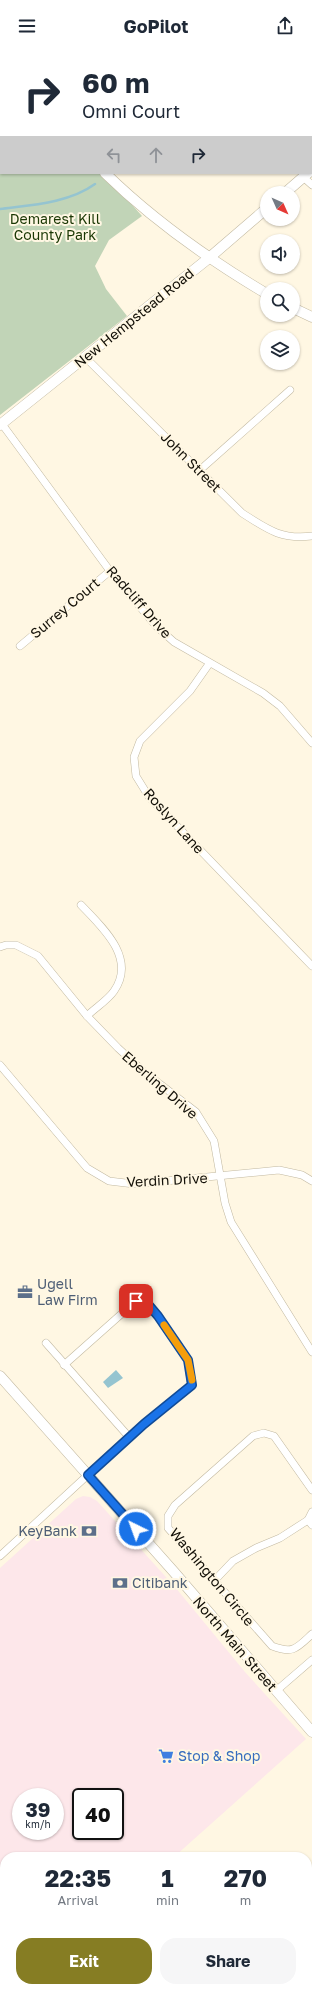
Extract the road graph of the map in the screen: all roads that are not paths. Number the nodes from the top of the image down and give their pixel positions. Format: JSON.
{"nodes":[{"id":1,"x":106,"y":174,"type":"edge"},
{"id":2,"x":307,"y":174,"type":"edge"},
{"id":3,"x":309,"y":174,"type":"edge"},
{"id":4,"x":312,"y":185,"type":"edge"},
{"id":5,"x":293,"y":186,"type":"edge"},
{"id":6,"x":260,"y":214,"type":"edge"},
{"id":7,"x":209,"y":258,"type":"junction"},
{"id":8,"x":260,"y":290,"type":"edge"},
{"id":9,"x":300,"y":311,"type":"edge"},
{"id":10,"x":312,"y":317,"type":"edge"},
{"id":11,"x":85,"y":357,"type":"junction"},
{"id":12,"x":290,"y":390,"type":"dead end"},
{"id":13,"x":1,"y":424,"type":"edge"},
{"id":14,"x":200,"y":470,"type":"junction"},
{"id":15,"x":312,"y":536,"type":"edge"},
{"id":16,"x":110,"y":570,"type":"junction"},
{"id":17,"x":20,"y":646,"type":"dead end"},
{"id":18,"x":209,"y":664,"type":"junction"},
{"id":19,"x":312,"y":743,"type":"edge"},
{"id":20,"x":81,"y":905,"type":"dead end"},
{"id":21,"x":0,"y":948,"type":"edge"},
{"id":22,"x":312,"y":965,"type":"edge"},
{"id":23,"x":87,"y":1016,"type":"junction"},
{"id":24,"x":0,"y":1064,"type":"edge"},
{"id":25,"x":219,"y":1177,"type":"junction"},
{"id":26,"x":312,"y":1182,"type":"edge"},
{"id":27,"x":46,"y":1343,"type":"dead end"},
{"id":28,"x":312,"y":1352,"type":"edge"},
{"id":29,"x":64,"y":1365,"type":"junction"},
{"id":30,"x":0,"y":1376,"type":"edge"},
{"id":31,"x":129,"y":1437,"type":"junction"},
{"id":32,"x":88,"y":1475,"type":"junction"},
{"id":33,"x":312,"y":1490,"type":"edge"},
{"id":34,"x":312,"y":1512,"type":"edge"},
{"id":35,"x":310,"y":1522,"type":"edge"},
{"id":36,"x":0,"y":1556,"type":"edge"},
{"id":37,"x":214,"y":1582,"type":"junction"},
{"id":38,"x":312,"y":1634,"type":"edge"},
{"id":39,"x":312,"y":1660,"type":"edge"},
{"id":40,"x":276,"y":1692,"type":"junction"},
{"id":41,"x":312,"y":1732,"type":"edge"}],
"edges":[{"from":1,"to":7,"type":"street"},
{"from":2,"to":5,"type":"street"},
{"from":3,"to":4,"type":"street"},
{"from":6,"to":7,"type":"street","name":"New Hempstead Road"},
{"from":7,"to":8,"type":"street"},
{"from":7,"to":11,"type":"street","name":"New Hempstead Road"},
{"from":9,"to":10,"type":"street"},
{"from":11,"to":13,"type":"street","name":"New Hempstead Road"},
{"from":11,"to":14,"type":"street","name":"John Street"},
{"from":12,"to":14,"type":"street"},
{"from":13,"to":16,"type":"street","name":"Radcliff Drive"},
{"from":14,"to":15,"type":"street","name":"John Street"},
{"from":16,"to":17,"type":"street","name":"Surrey Court"},
{"from":16,"to":18,"type":"street","name":"Radcliff Drive"},
{"from":18,"to":19,"type":"street","name":"Radcliff Drive"},
{"from":18,"to":22,"type":"street","name":"Roslyn Lane"},
{"from":20,"to":23,"type":"street"},
{"from":21,"to":23,"type":"street","name":"Eberling Drive"},
{"from":23,"to":25,"type":"street","name":"Eberling Drive"},
{"from":24,"to":25,"type":"street","name":"Verdin Drive"},
{"from":25,"to":26,"type":"street","name":"Verdin Drive"},
{"from":25,"to":28,"type":"street","name":"Eberling Drive"},
{"from":27,"to":29,"type":"street"},
{"from":29,"to":31,"type":"street"},
{"from":29,"to":31,"type":"street"},
{"from":30,"to":32,"type":"street","name":"North Main Street"},
{"from":31,"to":32,"type":"street"},
{"from":32,"to":36,"type":"street"},
{"from":32,"to":40,"type":"street","name":"North Main Street"},
{"from":33,"to":37,"type":"street","name":"Washington Circle"},
{"from":34,"to":35,"type":"street"},
{"from":35,"to":37,"type":"street"},
{"from":37,"to":38,"type":"street","name":"Washington Circle"},
{"from":39,"to":40,"type":"street"},
{"from":40,"to":41,"type":"street","name":"North Main Street"}]}
